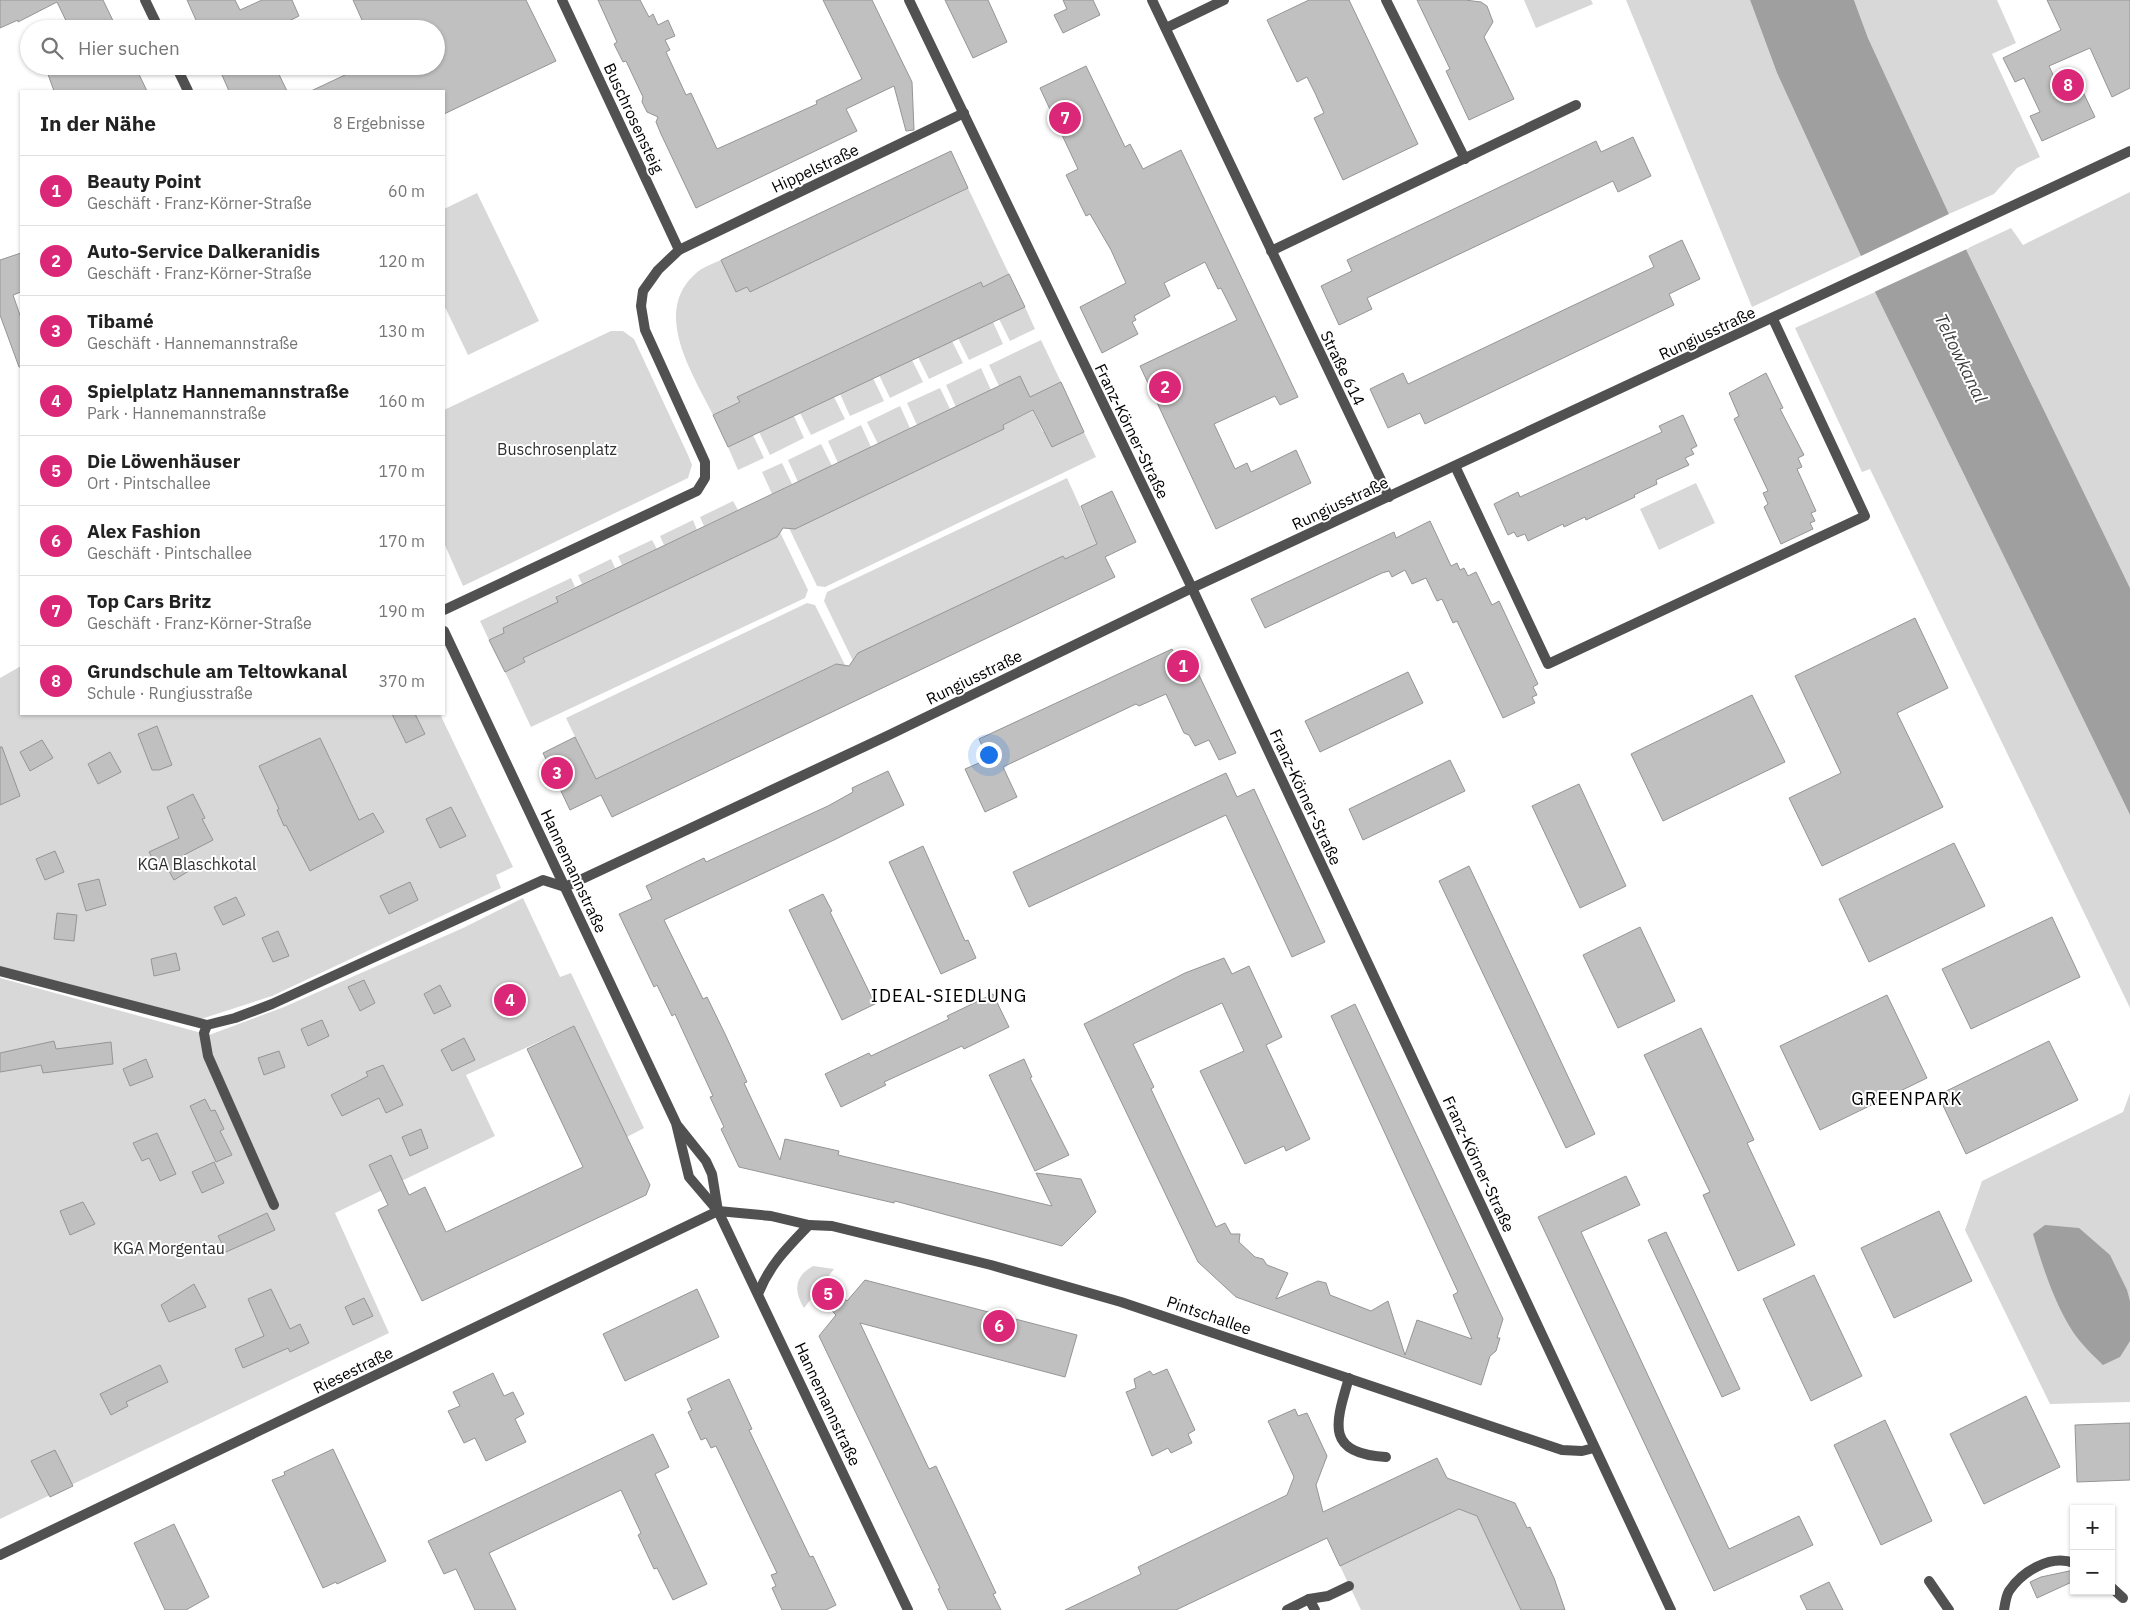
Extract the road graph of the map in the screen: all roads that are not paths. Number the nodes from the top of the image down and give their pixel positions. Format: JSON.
{"nodes":[{"id":1,"x":145,"y":0,"type":"edge"},
{"id":2,"x":562,"y":0,"type":"edge"},
{"id":3,"x":909,"y":0,"type":"edge"},
{"id":4,"x":1152,"y":0,"type":"edge"},
{"id":5,"x":1224,"y":0,"type":"edge"},
{"id":6,"x":1386,"y":0,"type":"edge"},
{"id":7,"x":155,"y":20,"type":"edge"},
{"id":8,"x":1166,"y":28,"type":"junction"},
{"id":9,"x":180,"y":75,"type":"edge"},
{"id":10,"x":188,"y":90,"type":"edge"},
{"id":11,"x":1576,"y":105,"type":"dead end"},
{"id":12,"x":964,"y":113,"type":"junction"},
{"id":13,"x":2130,"y":151,"type":"edge"},
{"id":14,"x":1465,"y":159,"type":"junction"},
{"id":15,"x":679,"y":250,"type":"junction"},
{"id":16,"x":1271,"y":251,"type":"junction"},
{"id":17,"x":1773,"y":319,"type":"junction"},
{"id":18,"x":1455,"y":466,"type":"junction"},
{"id":19,"x":1389,"y":497,"type":"junction"},
{"id":20,"x":1192,"y":588,"type":"junction"},
{"id":21,"x":445,"y":610,"type":"edge"},
{"id":22,"x":445,"y":633,"type":"edge"},
{"id":23,"x":565,"y":887,"type":"junction"},
{"id":24,"x":0,"y":971,"type":"edge"},
{"id":25,"x":207,"y":1024,"type":"junction"},
{"id":26,"x":676,"y":1123,"type":"junction"},
{"id":27,"x":274,"y":1205,"type":"dead end"},
{"id":28,"x":718,"y":1211,"type":"junction"},
{"id":29,"x":809,"y":1225,"type":"junction"},
{"id":30,"x":758,"y":1292,"type":"junction"},
{"id":31,"x":1349,"y":1378,"type":"junction"},
{"id":32,"x":1594,"y":1448,"type":"junction"},
{"id":33,"x":1386,"y":1457,"type":"dead end"},
{"id":34,"x":0,"y":1555,"type":"edge"},
{"id":35,"x":2070,"y":1563,"type":"edge"},
{"id":36,"x":1929,"y":1581,"type":"dead end"},
{"id":37,"x":1349,"y":1586,"type":"dead end"},
{"id":38,"x":2115,"y":1591,"type":"edge"},
{"id":39,"x":2123,"y":1598,"type":"dead end"},
{"id":40,"x":1309,"y":1600,"type":"junction"},
{"id":41,"x":908,"y":1610,"type":"edge"},
{"id":42,"x":1287,"y":1610,"type":"edge"},
{"id":43,"x":1314,"y":1610,"type":"edge"},
{"id":44,"x":1671,"y":1610,"type":"edge"},
{"id":45,"x":1949,"y":1610,"type":"edge"},
{"id":46,"x":2004,"y":1610,"type":"edge"}],
"edges":[{"from":1,"to":7,"type":"street"},
{"from":2,"to":15,"type":"street","name":"Buschrosensteig"},
{"from":3,"to":12,"type":"street","name":"Franz-Körner-Straße"},
{"from":4,"to":8,"type":"street","name":"Straße 614"},
{"from":5,"to":8,"type":"street"},
{"from":6,"to":14,"type":"street"},
{"from":8,"to":16,"type":"street","name":"Straße 614"},
{"from":9,"to":10,"type":"street"},
{"from":11,"to":14,"type":"street"},
{"from":12,"to":15,"type":"street","name":"Hippelstraße"},
{"from":12,"to":20,"type":"street","name":"Franz-Körner-Straße"},
{"from":13,"to":17,"type":"street","name":"Rungiusstraße"},
{"from":14,"to":16,"type":"street"},
{"from":15,"to":21,"type":"street"},
{"from":16,"to":19,"type":"street","name":"Straße 614"},
{"from":17,"to":18,"type":"street","name":"Rungiusstraße"},
{"from":17,"to":18,"type":"street"},
{"from":18,"to":19,"type":"street","name":"Rungiusstraße"},
{"from":19,"to":20,"type":"street","name":"Rungiusstraße"},
{"from":20,"to":23,"type":"street","name":"Rungiusstraße"},
{"from":20,"to":32,"type":"street","name":"Franz-Körner-Straße"},
{"from":22,"to":23,"type":"street","name":"Hannemannstraße"},
{"from":23,"to":25,"type":"street"},
{"from":23,"to":26,"type":"street","name":"Hannemannstraße"},
{"from":24,"to":25,"type":"street"},
{"from":25,"to":27,"type":"street"},
{"from":26,"to":28,"type":"street","name":"Hannemannstraße"},
{"from":26,"to":28,"type":"street","name":"Hannemannstraße"},
{"from":28,"to":29,"type":"street","name":"Pintschallee"},
{"from":28,"to":30,"type":"street","name":"Hannemannstraße"},
{"from":28,"to":34,"type":"street","name":"Riesestraße"},
{"from":29,"to":30,"type":"street"},
{"from":29,"to":31,"type":"street","name":"Pintschallee"},
{"from":30,"to":41,"type":"street","name":"Hannemannstraße"},
{"from":31,"to":32,"type":"street","name":"Pintschallee"},
{"from":31,"to":33,"type":"street"},
{"from":32,"to":44,"type":"street","name":"Franz-Körner-Straße"},
{"from":35,"to":46,"type":"street"},
{"from":36,"to":45,"type":"street"},
{"from":37,"to":40,"type":"street"},
{"from":38,"to":39,"type":"street"},
{"from":40,"to":42,"type":"street"},
{"from":40,"to":43,"type":"street"}]}
